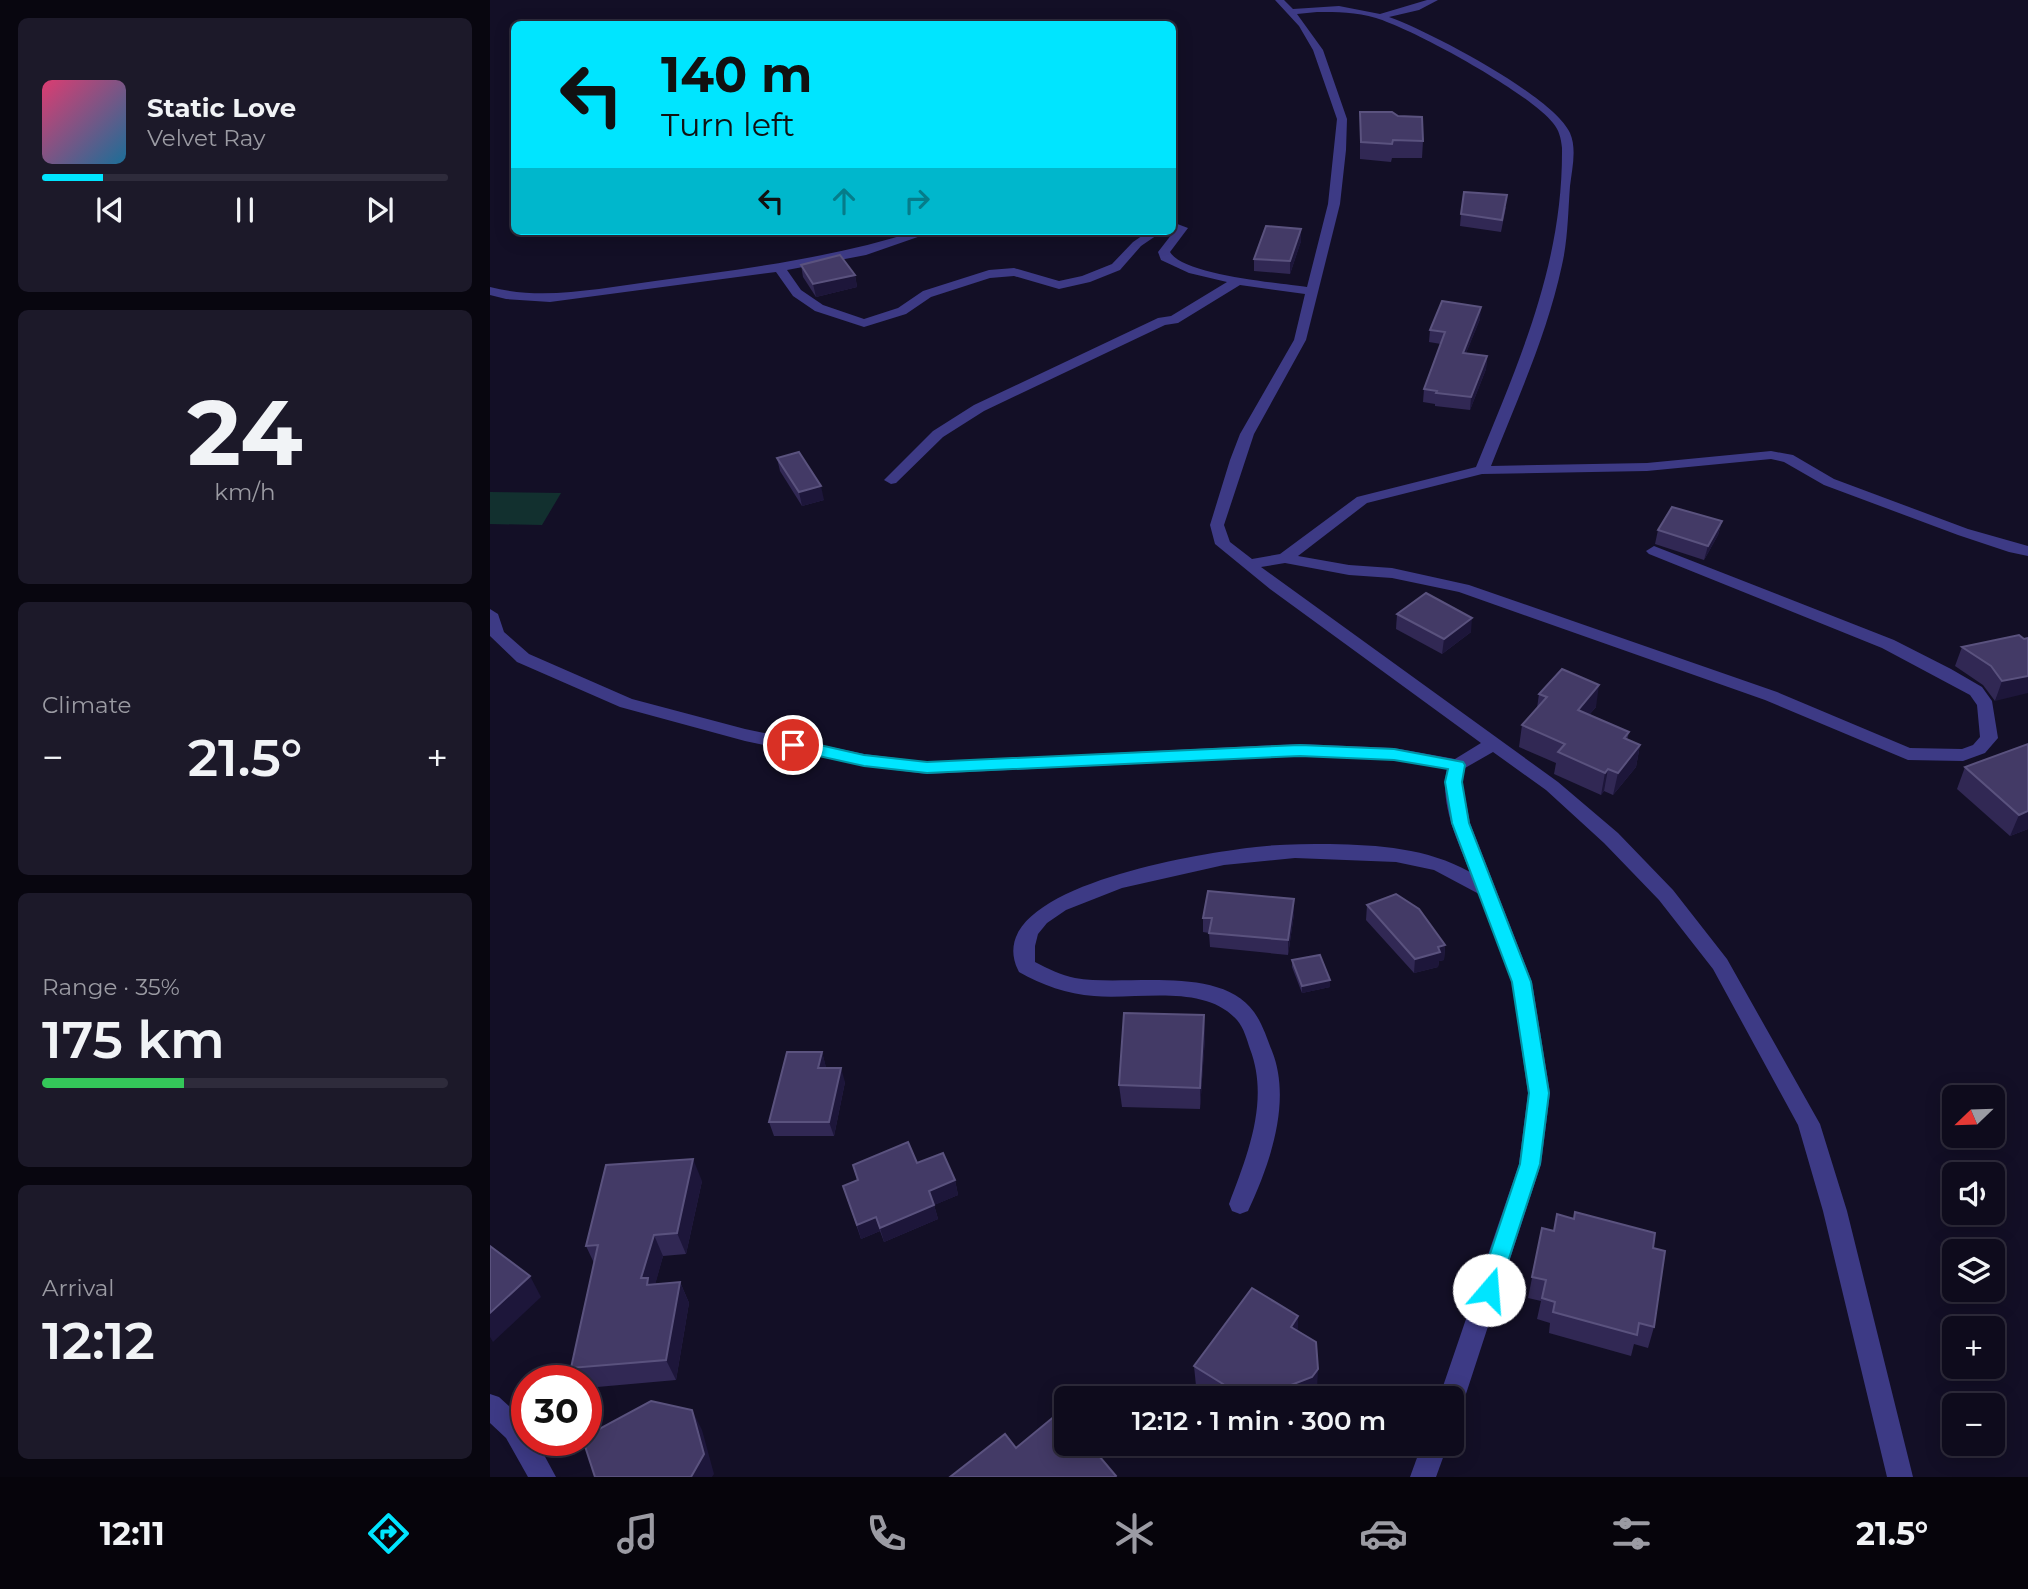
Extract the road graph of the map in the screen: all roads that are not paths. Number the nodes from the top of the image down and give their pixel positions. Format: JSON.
{"nodes":[{"id":1,"x":1279,"y":0,"type":"edge"},
{"id":2,"x":1434,"y":0,"type":"edge"},
{"id":3,"x":1291,"y":12,"type":"junction"},
{"id":4,"x":1384,"y":15,"type":"junction"},
{"id":5,"x":1176,"y":226,"type":"edge"},
{"id":6,"x":916,"y":235,"type":"edge"},
{"id":7,"x":1151,"y":235,"type":"edge"},
{"id":8,"x":779,"y":268,"type":"junction"},
{"id":9,"x":1240,"y":280,"type":"junction"},
{"id":10,"x":490,"y":291,"type":"edge"},
{"id":11,"x":1313,"y":292,"type":"junction"},
{"id":12,"x":1482,"y":470,"type":"junction"},
{"id":13,"x":891,"y":480,"type":"dead end"},
{"id":14,"x":1654,"y":551,"type":"dead end"},
{"id":15,"x":2028,"y":551,"type":"edge"},
{"id":16,"x":1285,"y":558,"type":"junction"},
{"id":17,"x":1251,"y":564,"type":"junction"},
{"id":18,"x":490,"y":614,"type":"edge"},
{"id":19,"x":1494,"y":744,"type":"junction"},
{"id":20,"x":1457,"y":765,"type":"junction"},
{"id":21,"x":1484,"y":889,"type":"junction"},
{"id":22,"x":1240,"y":1205,"type":"dead end"},
{"id":23,"x":1456,"y":1386,"type":"edge"},
{"id":24,"x":490,"y":1406,"type":"edge"},
{"id":25,"x":1431,"y":1456,"type":"edge"},
{"id":26,"x":543,"y":1477,"type":"edge"},
{"id":27,"x":1423,"y":1477,"type":"edge"},
{"id":28,"x":1900,"y":1477,"type":"edge"}],
"edges":[{"from":1,"to":3,"type":"street"},
{"from":2,"to":4,"type":"street"},
{"from":3,"to":4,"type":"street"},
{"from":3,"to":11,"type":"street"},
{"from":4,"to":12,"type":"street"},
{"from":5,"to":9,"type":"street"},
{"from":6,"to":8,"type":"street"},
{"from":7,"to":8,"type":"street"},
{"from":8,"to":10,"type":"street"},
{"from":9,"to":11,"type":"street"},
{"from":9,"to":13,"type":"street"},
{"from":11,"to":17,"type":"street"},
{"from":12,"to":15,"type":"street"},
{"from":12,"to":16,"type":"street"},
{"from":14,"to":16,"type":"street"},
{"from":16,"to":17,"type":"street"},
{"from":17,"to":19,"type":"street"},
{"from":18,"to":20,"type":"street"},
{"from":19,"to":20,"type":"street"},
{"from":19,"to":28,"type":"street"},
{"from":20,"to":21,"type":"street"},
{"from":21,"to":22,"type":"street"},
{"from":21,"to":23,"type":"street"},
{"from":24,"to":26,"type":"street"},
{"from":25,"to":27,"type":"street"}]}
